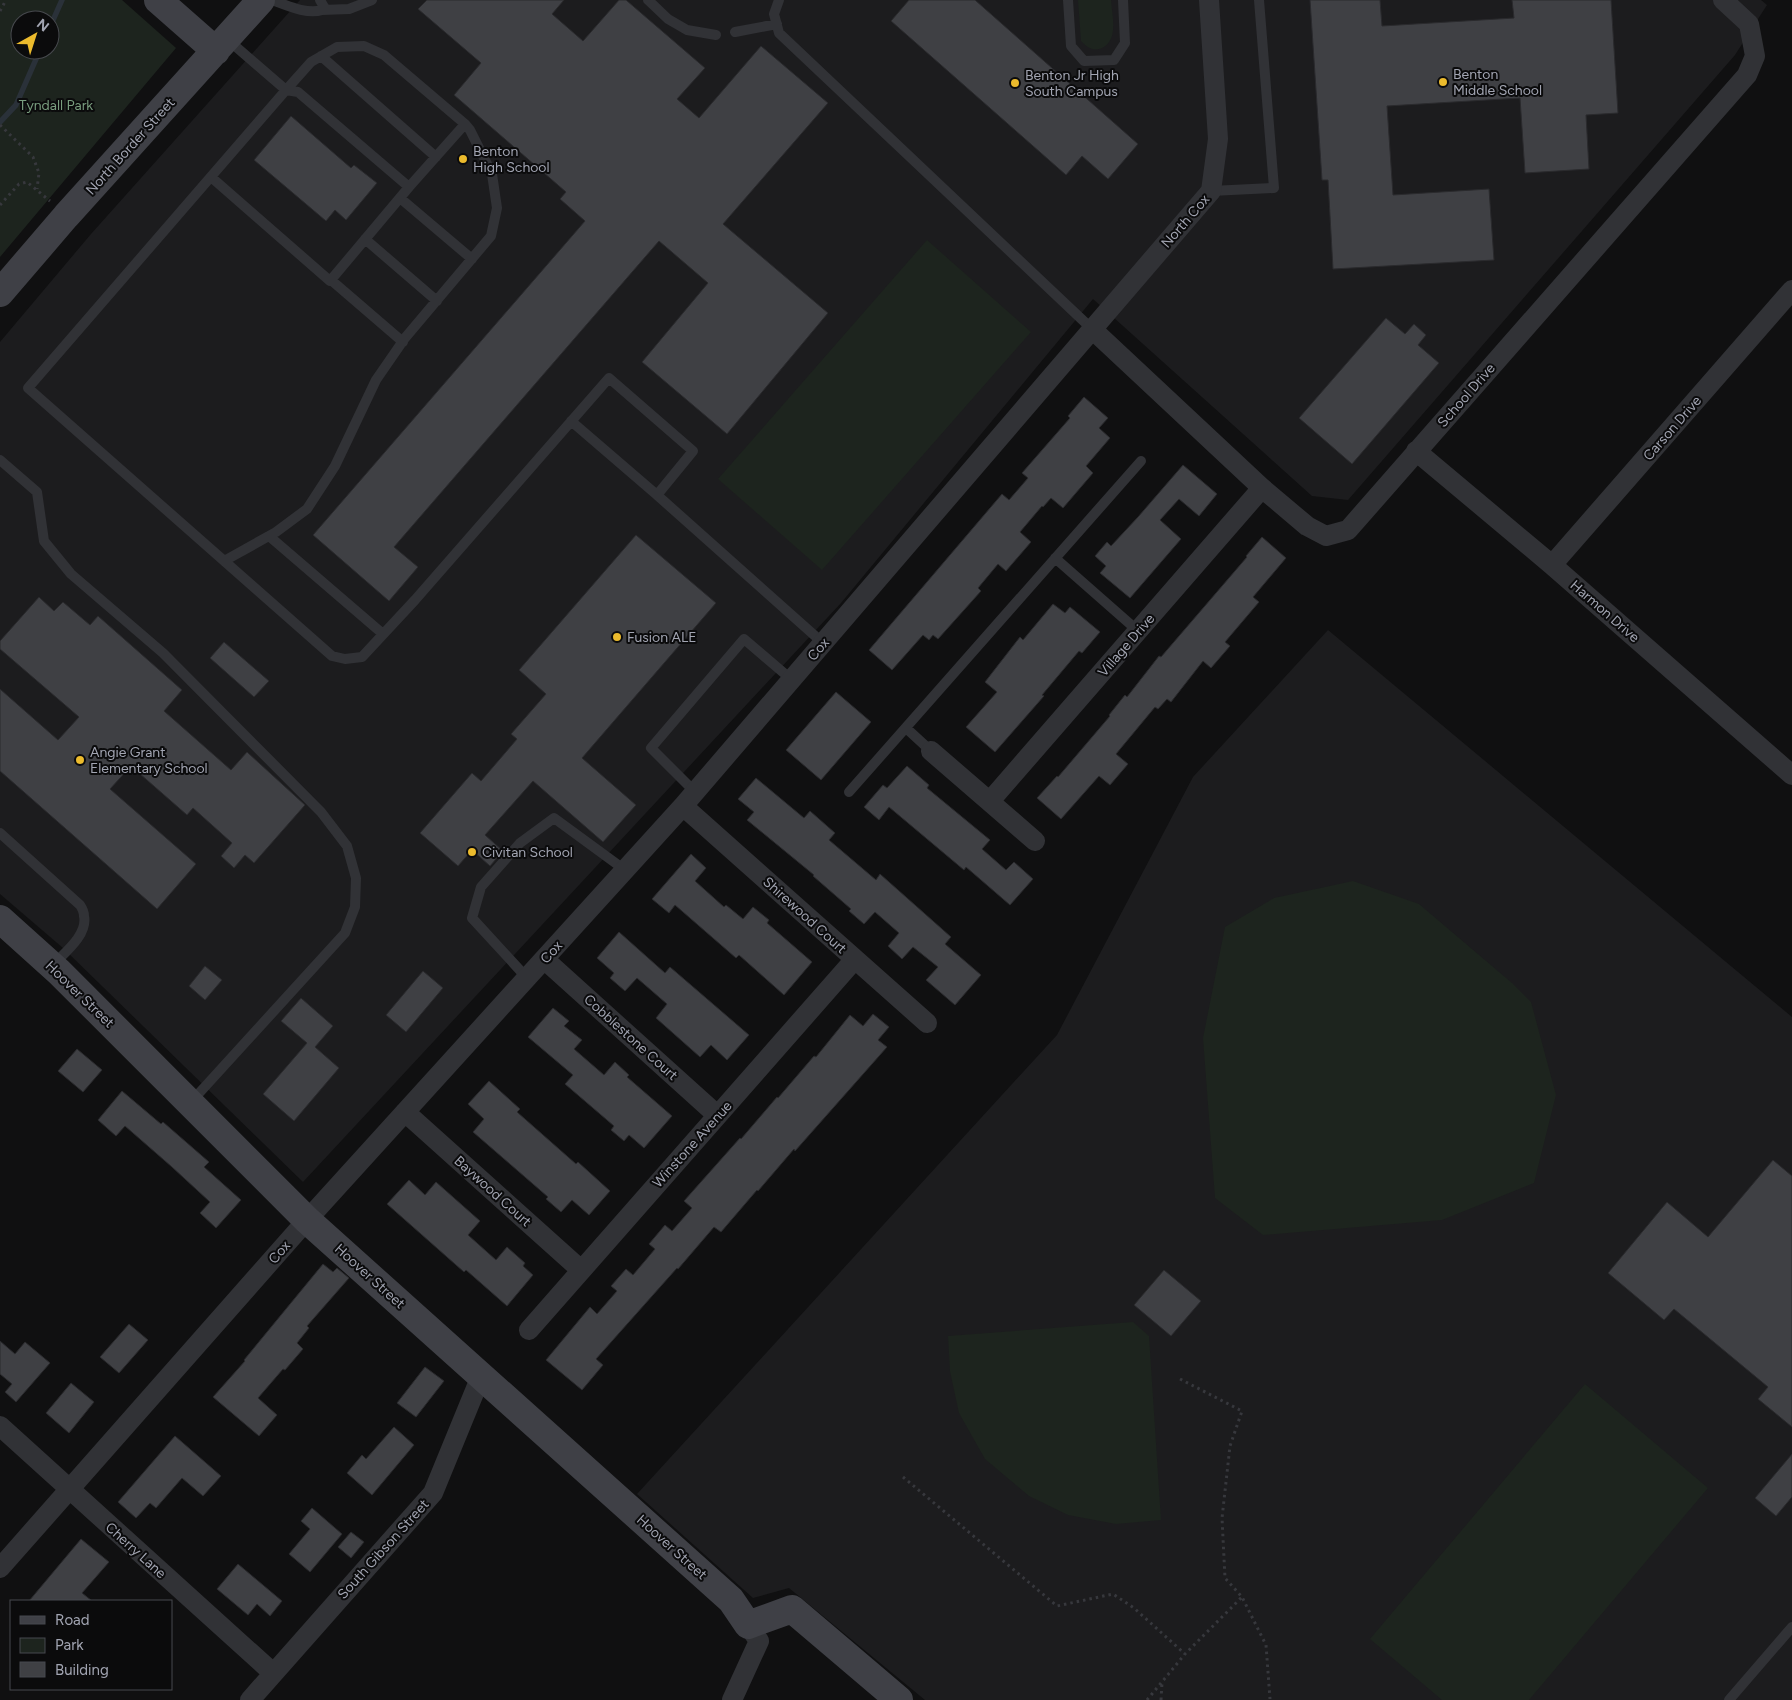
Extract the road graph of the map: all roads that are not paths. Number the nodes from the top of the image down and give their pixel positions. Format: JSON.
{"nodes":[{"id":1,"x":158,"y":0,"type":"edge"},
{"id":2,"x":261,"y":0,"type":"edge"},
{"id":3,"x":272,"y":0,"type":"edge"},
{"id":4,"x":372,"y":0,"type":"edge"},
{"id":5,"x":648,"y":0,"type":"edge"},
{"id":6,"x":779,"y":0,"type":"edge"},
{"id":7,"x":1068,"y":0,"type":"edge"},
{"id":8,"x":1123,"y":0,"type":"edge"},
{"id":9,"x":1208,"y":0,"type":"edge"},
{"id":10,"x":1259,"y":0,"type":"edge"},
{"id":11,"x":1722,"y":0,"type":"edge"},
{"id":12,"x":321,"y":5,"type":"edge"},
{"id":13,"x":777,"y":24,"type":"junction"},
{"id":14,"x":735,"y":32,"type":"dead end"},
{"id":15,"x":716,"y":35,"type":"dead end"},
{"id":16,"x":221,"y":45,"type":"junction"},
{"id":17,"x":321,"y":56,"type":"junction"},
{"id":18,"x":286,"y":90,"type":"junction"},
{"id":19,"x":465,"y":124,"type":"junction"},
{"id":20,"x":436,"y":156,"type":"junction"},
{"id":21,"x":211,"y":177,"type":"junction"},
{"id":22,"x":409,"y":187,"type":"junction"},
{"id":23,"x":1211,"y":191,"type":"junction"},
{"id":24,"x":400,"y":198,"type":"junction"},
{"id":25,"x":365,"y":239,"type":"junction"},
{"id":26,"x":472,"y":259,"type":"junction"},
{"id":27,"x":331,"y":280,"type":"junction"},
{"id":28,"x":1792,"y":290,"type":"edge"},
{"id":29,"x":0,"y":293,"type":"edge"},
{"id":30,"x":437,"y":301,"type":"junction"},
{"id":31,"x":1092,"y":329,"type":"junction"},
{"id":32,"x":403,"y":342,"type":"junction"},
{"id":33,"x":571,"y":421,"type":"junction"},
{"id":34,"x":1416,"y":451,"type":"junction"},
{"id":35,"x":0,"y":460,"type":"edge"},
{"id":36,"x":1141,"y":461,"type":"dead end"},
{"id":37,"x":1262,"y":488,"type":"junction"},
{"id":38,"x":657,"y":495,"type":"junction"},
{"id":39,"x":269,"y":536,"type":"junction"},
{"id":40,"x":1055,"y":558,"type":"junction"},
{"id":41,"x":224,"y":560,"type":"junction"},
{"id":42,"x":1552,"y":565,"type":"junction"},
{"id":43,"x":1138,"y":631,"type":"junction"},
{"id":44,"x":383,"y":634,"type":"junction"},
{"id":45,"x":823,"y":643,"type":"junction"},
{"id":46,"x":792,"y":680,"type":"junction"},
{"id":47,"x":906,"y":728,"type":"junction"},
{"id":48,"x":931,"y":751,"type":"joint"},
{"id":49,"x":1792,"y":775,"type":"edge"},
{"id":50,"x":849,"y":792,"type":"dead end"},
{"id":51,"x":689,"y":799,"type":"junction"},
{"id":52,"x":990,"y":801,"type":"junction"},
{"id":53,"x":0,"y":834,"type":"edge"},
{"id":54,"x":1035,"y":841,"type":"dead end"},
{"id":55,"x":625,"y":870,"type":"junction"},
{"id":56,"x":0,"y":919,"type":"edge"},
{"id":57,"x":544,"y":959,"type":"junction"},
{"id":58,"x":856,"y":959,"type":"junction"},
{"id":59,"x":52,"y":965,"type":"junction"},
{"id":60,"x":527,"y":978,"type":"junction"},
{"id":61,"x":927,"y":1022,"type":"dead end"},
{"id":62,"x":190,"y":1103,"type":"junction"},
{"id":63,"x":405,"y":1112,"type":"junction"},
{"id":64,"x":717,"y":1116,"type":"junction"},
{"id":65,"x":307,"y":1220,"type":"junction"},
{"id":66,"x":581,"y":1270,"type":"junction"},
{"id":67,"x":529,"y":1330,"type":"dead end"},
{"id":68,"x":481,"y":1376,"type":"junction"},
{"id":69,"x":0,"y":1426,"type":"edge"},
{"id":70,"x":70,"y":1489,"type":"junction"},
{"id":71,"x":0,"y":1568,"type":"edge"},
{"id":72,"x":748,"y":1625,"type":"junction"},
{"id":73,"x":1792,"y":1626,"type":"edge"},
{"id":74,"x":273,"y":1673,"type":"junction"},
{"id":75,"x":250,"y":1700,"type":"edge"},
{"id":76,"x":732,"y":1700,"type":"edge"},
{"id":77,"x":899,"y":1700,"type":"edge"},
{"id":78,"x":1729,"y":1700,"type":"edge"}],
"edges":[{"from":1,"to":16,"type":"street"},
{"from":2,"to":16,"type":"street","name":"North Border Street"},
{"from":3,"to":12,"type":"lane"},
{"from":4,"to":12,"type":"lane"},
{"from":5,"to":15,"type":"lane"},
{"from":6,"to":13,"type":"lane"},
{"from":7,"to":8,"type":"lane"},
{"from":9,"to":23,"type":"street","name":"North Cox"},
{"from":10,"to":23,"type":"lane"},
{"from":11,"to":34,"type":"street","name":"School Drive"},
{"from":13,"to":14,"type":"lane"},
{"from":13,"to":31,"type":"lane"},
{"from":16,"to":18,"type":"lane"},
{"from":16,"to":29,"type":"street","name":"North Border Street"},
{"from":17,"to":18,"type":"lane"},
{"from":17,"to":19,"type":"lane"},
{"from":17,"to":20,"type":"lane"},
{"from":18,"to":21,"type":"lane"},
{"from":18,"to":22,"type":"lane"},
{"from":19,"to":20,"type":"lane"},
{"from":19,"to":26,"type":"lane"},
{"from":20,"to":22,"type":"lane"},
{"from":21,"to":27,"type":"lane"},
{"from":21,"to":41,"type":"lane"},
{"from":22,"to":24,"type":"lane"},
{"from":23,"to":31,"type":"street","name":"North Cox"},
{"from":24,"to":25,"type":"lane"},
{"from":24,"to":26,"type":"lane"},
{"from":25,"to":27,"type":"lane"},
{"from":25,"to":30,"type":"lane"},
{"from":26,"to":30,"type":"lane"},
{"from":27,"to":32,"type":"lane"},
{"from":28,"to":42,"type":"street","name":"Carson Drive"},
{"from":30,"to":32,"type":"lane"},
{"from":31,"to":37,"type":"street","name":"School Drive"},
{"from":31,"to":45,"type":"street","name":"Cox"},
{"from":32,"to":39,"type":"lane"},
{"from":33,"to":38,"type":"lane"},
{"from":33,"to":38,"type":"lane"},
{"from":33,"to":44,"type":"lane"},
{"from":34,"to":37,"type":"street","name":"School Drive"},
{"from":34,"to":42,"type":"street","name":"Harmon Drive"},
{"from":35,"to":62,"type":"lane"},
{"from":36,"to":40,"type":"lane"},
{"from":37,"to":43,"type":"street","name":"Village Drive"},
{"from":38,"to":45,"type":"lane"},
{"from":39,"to":41,"type":"lane"},
{"from":39,"to":44,"type":"lane"},
{"from":40,"to":43,"type":"lane"},
{"from":40,"to":47,"type":"lane"},
{"from":41,"to":44,"type":"lane"},
{"from":42,"to":49,"type":"street","name":"Harmon Drive"},
{"from":43,"to":52,"type":"street","name":"Village Drive"},
{"from":45,"to":46,"type":"street","name":"Cox"},
{"from":46,"to":51,"type":"street","name":"Cox"},
{"from":46,"to":51,"type":"lane"},
{"from":47,"to":48,"type":"lane"},
{"from":47,"to":50,"type":"lane"},
{"from":48,"to":52,"type":"street"},
{"from":51,"to":55,"type":"street","name":"Cox"},
{"from":51,"to":58,"type":"street","name":"Shirewood Court"},
{"from":52,"to":54,"type":"street"},
{"from":53,"to":59,"type":"lane"},
{"from":55,"to":57,"type":"street","name":"Cox"},
{"from":55,"to":60,"type":"lane"},
{"from":56,"to":59,"type":"street","name":"Hoover Street"},
{"from":57,"to":60,"type":"street","name":"Cox"},
{"from":57,"to":64,"type":"street","name":"Cobblestone Court"},
{"from":58,"to":61,"type":"street","name":"Shirewood Court"},
{"from":58,"to":64,"type":"street","name":"Winstone Avenue"},
{"from":59,"to":62,"type":"street","name":"Hoover Street"},
{"from":60,"to":63,"type":"street","name":"Cox"},
{"from":62,"to":65,"type":"street","name":"Hoover Street"},
{"from":63,"to":65,"type":"street","name":"Cox"},
{"from":63,"to":66,"type":"street","name":"Baywood Court"},
{"from":64,"to":66,"type":"street","name":"Winstone Avenue"},
{"from":65,"to":68,"type":"street","name":"Hoover Street"},
{"from":65,"to":70,"type":"street","name":"Cox"},
{"from":66,"to":67,"type":"street","name":"Winstone Avenue"},
{"from":68,"to":72,"type":"street","name":"Hoover Street"},
{"from":68,"to":74,"type":"street","name":"South Gibson Street"},
{"from":69,"to":70,"type":"street","name":"Cherry Lane"},
{"from":70,"to":71,"type":"street","name":"Cox"},
{"from":70,"to":74,"type":"street","name":"Cherry Lane"},
{"from":72,"to":76,"type":"street"},
{"from":72,"to":77,"type":"street"},
{"from":73,"to":78,"type":"lane"},
{"from":74,"to":75,"type":"street","name":"South Gibson Street"}]}
